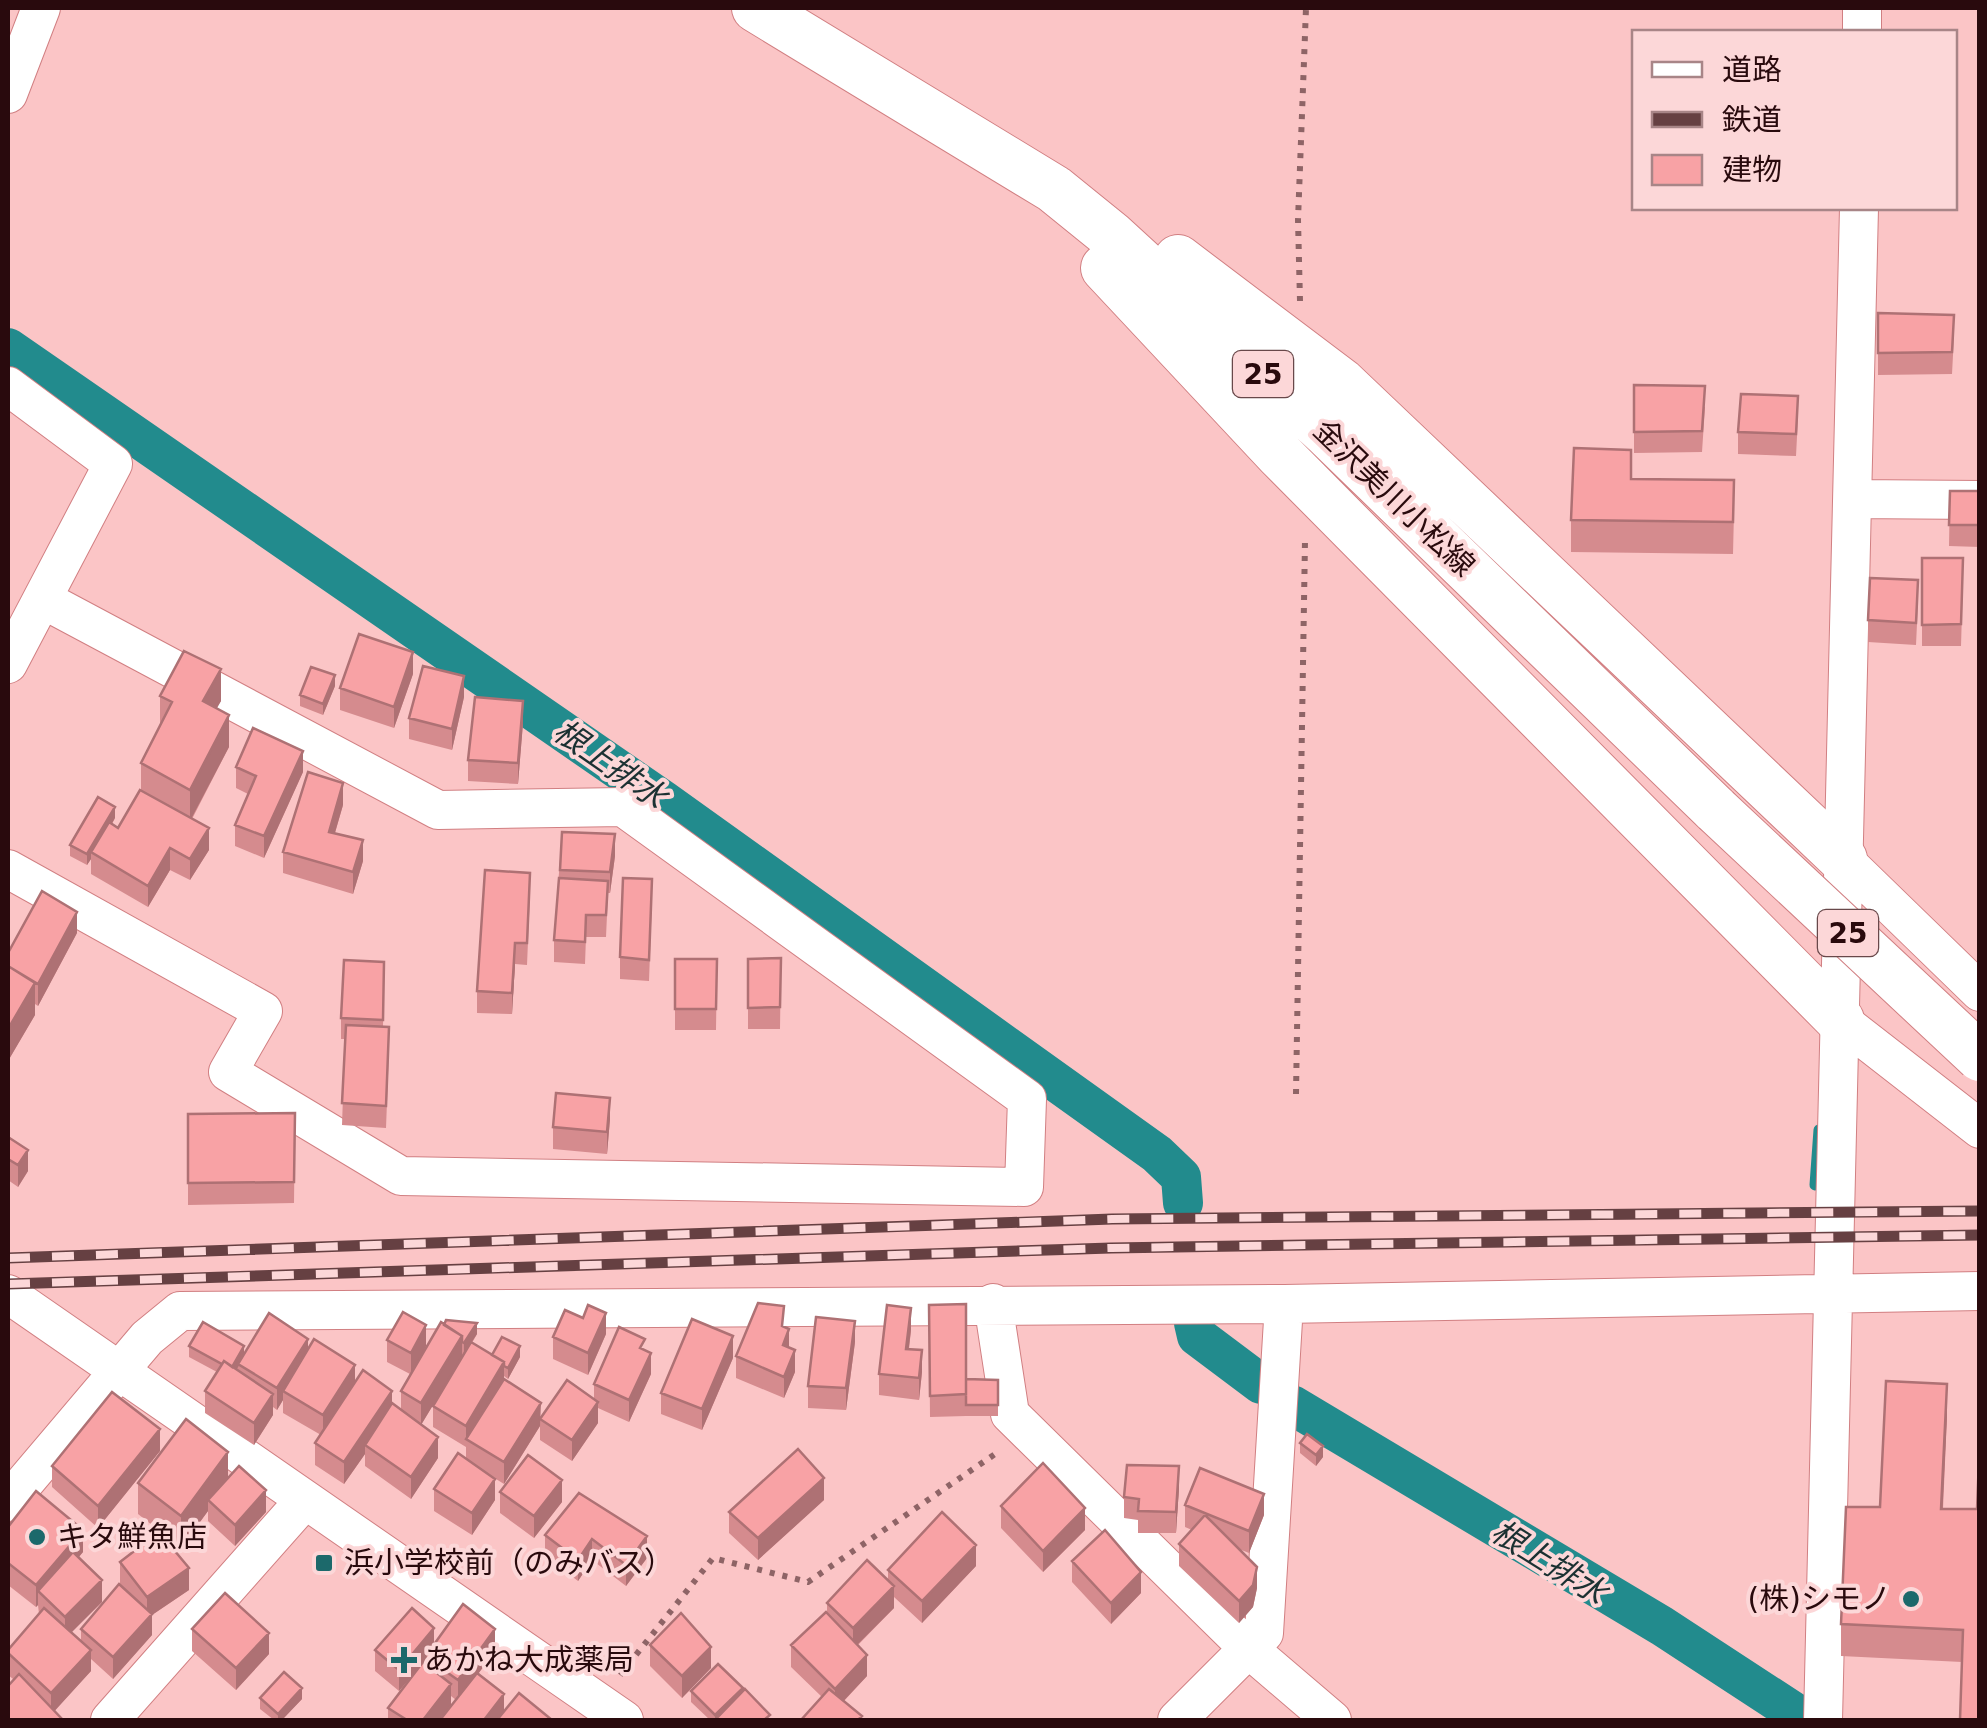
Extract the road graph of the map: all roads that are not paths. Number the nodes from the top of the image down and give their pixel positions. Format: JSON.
{"nodes":[{"id":1,"x":41,"y":8,"type":"edge"},
{"id":2,"x":756,"y":8,"type":"edge"},
{"id":3,"x":8,"y":94,"type":"edge"},
{"id":4,"x":1054,"y":189,"type":"junction"},
{"id":5,"x":1859,"y":210,"type":"edge"},
{"id":6,"x":8,"y":386,"type":"edge"},
{"id":7,"x":1853,"y":499,"type":"junction"},
{"id":8,"x":1980,"y":500,"type":"edge"},
{"id":9,"x":44,"y":600,"type":"junction"},
{"id":10,"x":8,"y":664,"type":"edge"},
{"id":11,"x":1843,"y":859,"type":"junction"},
{"id":12,"x":8,"y":869,"type":"edge"},
{"id":13,"x":1980,"y":992,"type":"edge"},
{"id":14,"x":1840,"y":1020,"type":"junction"},
{"id":15,"x":1980,"y":1057,"type":"edge"},
{"id":16,"x":1980,"y":1128,"type":"edge"},
{"id":17,"x":1980,"y":1291,"type":"edge"},
{"id":18,"x":1832,"y":1293,"type":"junction"},
{"id":19,"x":8,"y":1294,"type":"edge"},
{"id":20,"x":992,"y":1303,"type":"junction"},
{"id":21,"x":1284,"y":1304,"type":"junction"},
{"id":22,"x":46,"y":1322,"type":"junction"},
{"id":23,"x":8,"y":1324,"type":"edge"},
{"id":24,"x":118,"y":1374,"type":"junction"},
{"id":25,"x":8,"y":1502,"type":"edge"},
{"id":26,"x":303,"y":1502,"type":"junction"},
{"id":27,"x":1249,"y":1650,"type":"junction"},
{"id":28,"x":611,"y":1712,"type":"edge"},
{"id":29,"x":110,"y":1720,"type":"edge"},
{"id":30,"x":1177,"y":1720,"type":"edge"},
{"id":31,"x":1332,"y":1720,"type":"edge"},
{"id":32,"x":1823,"y":1720,"type":"edge"}],
"edges":[{"from":1,"to":3,"type":"street"},
{"from":2,"to":4,"type":"main road","name":"金沢美川小松線","number":"25"},
{"from":4,"to":11,"type":"main road"},
{"from":4,"to":14,"type":"main road"},
{"from":4,"to":15,"type":"main road","name":"金沢美川小松線","number":"25","bridge":true},
{"from":5,"to":7,"type":"street"},
{"from":6,"to":9,"type":"street"},
{"from":7,"to":8,"type":"street"},
{"from":7,"to":11,"type":"street"},
{"from":9,"to":10,"type":"street"},
{"from":9,"to":12,"type":"street"},
{"from":11,"to":13,"type":"street"},
{"from":11,"to":14,"type":"street"},
{"from":14,"to":16,"type":"street"},
{"from":14,"to":18,"type":"street"},
{"from":17,"to":18,"type":"street"},
{"from":18,"to":21,"type":"street"},
{"from":18,"to":32,"type":"street"},
{"from":19,"to":22,"type":"street"},
{"from":20,"to":21,"type":"street"},
{"from":20,"to":24,"type":"street"},
{"from":20,"to":27,"type":"street"},
{"from":21,"to":27,"type":"street"},
{"from":22,"to":23,"type":"street"},
{"from":22,"to":24,"type":"street"},
{"from":24,"to":25,"type":"street"},
{"from":24,"to":26,"type":"street"},
{"from":26,"to":28,"type":"street"},
{"from":26,"to":29,"type":"street"},
{"from":27,"to":30,"type":"street"},
{"from":27,"to":31,"type":"street"}]}
